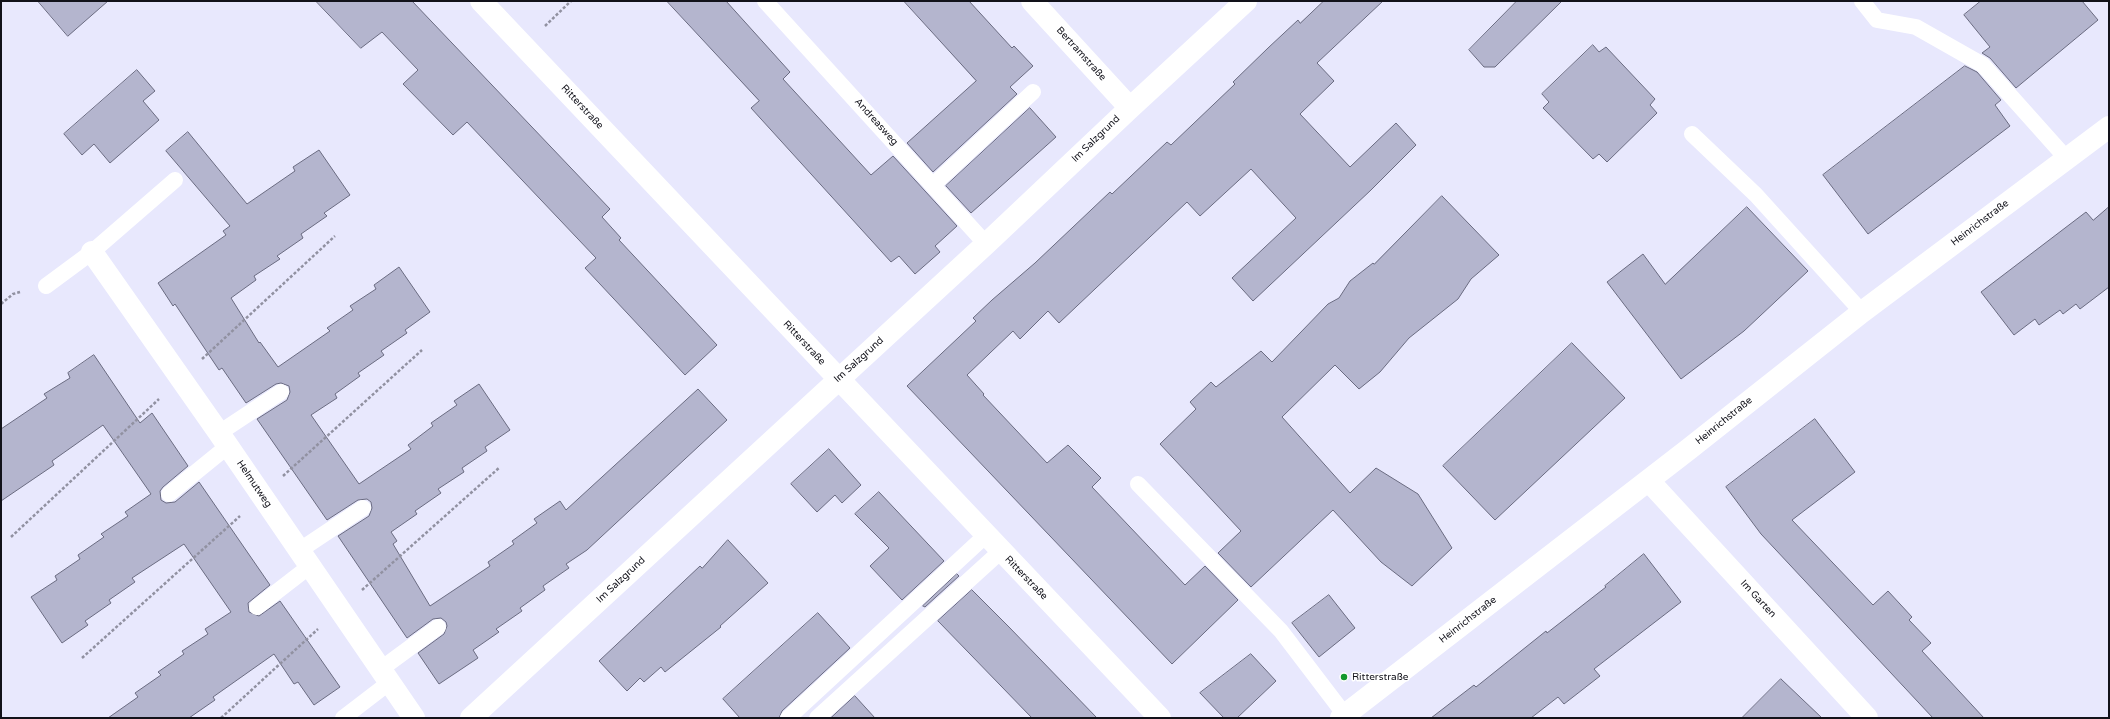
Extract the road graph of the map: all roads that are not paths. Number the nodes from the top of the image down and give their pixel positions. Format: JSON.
{"nodes":[{"id":1,"x":481,"y":1,"type":"edge"},
{"id":2,"x":765,"y":1,"type":"edge"},
{"id":3,"x":1032,"y":1,"type":"edge"},
{"id":4,"x":1246,"y":1,"type":"edge"},
{"id":5,"x":1862,"y":1,"type":"edge"},
{"id":6,"x":1032,"y":92,"type":"dead end"},
{"id":7,"x":1130,"y":108,"type":"junction"},
{"id":8,"x":2109,"y":127,"type":"edge"},
{"id":9,"x":1692,"y":134,"type":"dead end"},
{"id":10,"x":2067,"y":159,"type":"junction"},
{"id":11,"x":174,"y":180,"type":"dead end"},
{"id":12,"x":933,"y":185,"type":"junction"},
{"id":13,"x":986,"y":244,"type":"junction"},
{"id":14,"x":92,"y":252,"type":"junction"},
{"id":15,"x":46,"y":286,"type":"dead end"},
{"id":16,"x":1862,"y":312,"type":"junction"},
{"id":17,"x":838,"y":379,"type":"junction"},
{"id":18,"x":281,"y":392,"type":"dead end"},
{"id":19,"x":224,"y":440,"type":"junction"},
{"id":20,"x":1649,"y":481,"type":"junction"},
{"id":21,"x":1138,"y":484,"type":"dead end"},
{"id":22,"x":169,"y":494,"type":"dead end"},
{"id":23,"x":363,"y":508,"type":"dead end"},
{"id":24,"x":986,"y":535,"type":"junction"},
{"id":25,"x":1001,"y":551,"type":"junction"},
{"id":26,"x":305,"y":558,"type":"junction"},
{"id":27,"x":257,"y":607,"type":"dead end"},
{"id":28,"x":438,"y":627,"type":"dead end"},
{"id":29,"x":386,"y":676,"type":"junction"},
{"id":30,"x":1343,"y":716,"type":"edge"},
{"id":31,"x":343,"y":718,"type":"edge"},
{"id":32,"x":414,"y":718,"type":"edge"},
{"id":33,"x":471,"y":718,"type":"edge"},
{"id":34,"x":788,"y":718,"type":"edge"},
{"id":35,"x":817,"y":718,"type":"edge"},
{"id":36,"x":1160,"y":718,"type":"edge"},
{"id":37,"x":1867,"y":718,"type":"edge"}],
"edges":[{"from":1,"to":17,"type":"street","name":"Ritterstraße"},
{"from":2,"to":12,"type":"lane","name":"Andreasweg"},
{"from":3,"to":7,"type":"street","name":"Bertramstraße"},
{"from":4,"to":7,"type":"street","name":"Im Salzgrund"},
{"from":5,"to":10,"type":"lane"},
{"from":6,"to":12,"type":"lane"},
{"from":7,"to":13,"type":"street","name":"Im Salzgrund"},
{"from":8,"to":10,"type":"street","name":"Heinrichstraße"},
{"from":9,"to":16,"type":"lane"},
{"from":10,"to":16,"type":"street","name":"Heinrichstraße"},
{"from":11,"to":14,"type":"lane"},
{"from":12,"to":13,"type":"lane","name":"Andreasweg"},
{"from":13,"to":17,"type":"street","name":"Im Salzgrund"},
{"from":14,"to":15,"type":"lane"},
{"from":14,"to":19,"type":"street","name":"Helmutweg"},
{"from":16,"to":20,"type":"street","name":"Heinrichstraße"},
{"from":17,"to":24,"type":"street","name":"Ritterstraße"},
{"from":17,"to":33,"type":"street","name":"Im Salzgrund"},
{"from":18,"to":19,"type":"lane"},
{"from":19,"to":22,"type":"lane"},
{"from":19,"to":26,"type":"street","name":"Helmutweg"},
{"from":20,"to":30,"type":"street","name":"Heinrichstraße"},
{"from":20,"to":37,"type":"street","name":"Im Garten"},
{"from":21,"to":30,"type":"lane"},
{"from":23,"to":26,"type":"lane"},
{"from":24,"to":25,"type":"street","name":"Ritterstraße"},
{"from":24,"to":34,"type":"lane"},
{"from":25,"to":35,"type":"lane"},
{"from":25,"to":36,"type":"street","name":"Ritterstraße"},
{"from":26,"to":27,"type":"lane"},
{"from":26,"to":29,"type":"street","name":"Helmutweg"},
{"from":28,"to":29,"type":"lane"},
{"from":29,"to":31,"type":"lane"},
{"from":29,"to":32,"type":"street","name":"Helmutweg"}]}
